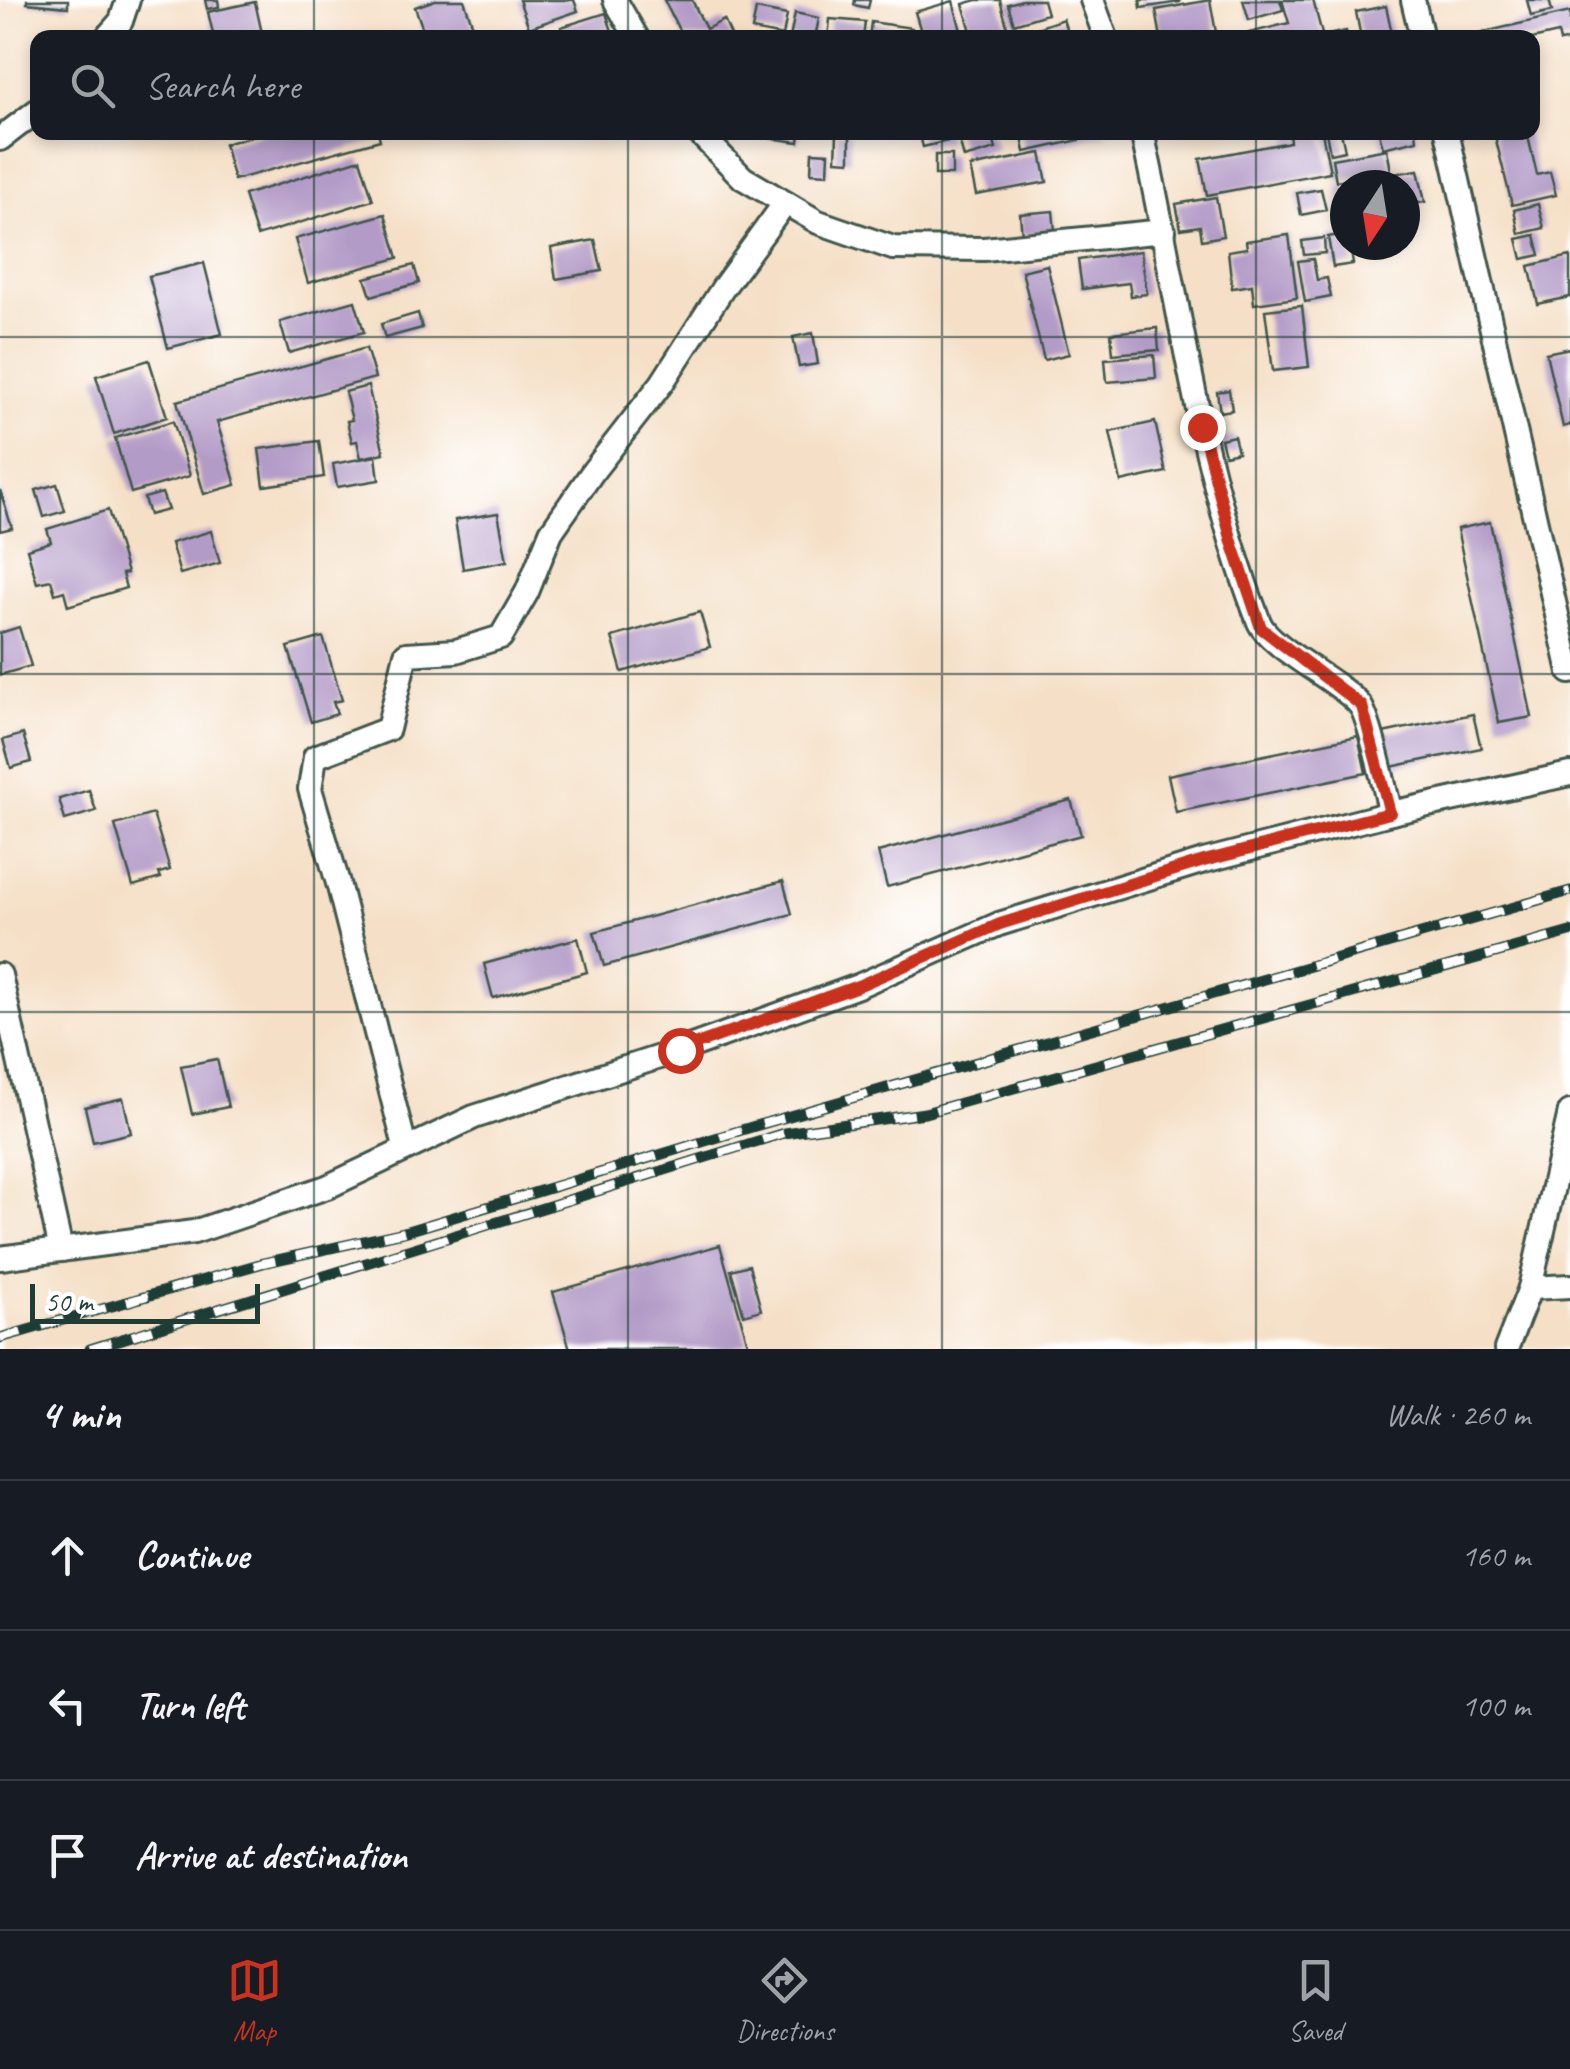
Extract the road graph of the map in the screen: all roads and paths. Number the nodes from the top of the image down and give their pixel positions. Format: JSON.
{"nodes":[{"id":1,"x":128,"y":0,"type":"edge"},
{"id":2,"x":615,"y":0,"type":"edge"},
{"id":3,"x":1092,"y":0,"type":"edge"},
{"id":4,"x":1413,"y":0,"type":"edge"},
{"id":5,"x":113,"y":30,"type":"edge"},
{"id":6,"x":632,"y":30,"type":"edge"},
{"id":7,"x":1103,"y":30,"type":"edge"},
{"id":8,"x":1420,"y":30,"type":"edge"},
{"id":9,"x":30,"y":116,"type":"edge"},
{"id":10,"x":0,"y":140,"type":"edge"},
{"id":11,"x":706,"y":140,"type":"edge"},
{"id":12,"x":1144,"y":140,"type":"edge"},
{"id":13,"x":1449,"y":140,"type":"edge"},
{"id":14,"x":785,"y":203,"type":"junction"},
{"id":15,"x":1164,"y":231,"type":"junction"},
{"id":16,"x":1570,"y":672,"type":"edge"},
{"id":17,"x":1570,"y":774,"type":"edge"},
{"id":18,"x":1390,"y":813,"type":"junction"},
{"id":19,"x":0,"y":975,"type":"edge"},
{"id":20,"x":1570,"y":1112,"type":"edge"},
{"id":21,"x":404,"y":1148,"type":"junction"},
{"id":22,"x":61,"y":1250,"type":"junction"},
{"id":23,"x":0,"y":1258,"type":"edge"},
{"id":24,"x":1570,"y":1286,"type":"edge"},
{"id":25,"x":1530,"y":1288,"type":"junction"},
{"id":26,"x":1506,"y":1349,"type":"edge"}],
"edges":[{"from":1,"to":5,"type":"street"},
{"from":2,"to":6,"type":"street"},
{"from":3,"to":7,"type":"street"},
{"from":4,"to":8,"type":"street"},
{"from":9,"to":10,"type":"street"},
{"from":11,"to":14,"type":"street"},
{"from":12,"to":15,"type":"street"},
{"from":13,"to":16,"type":"street"},
{"from":14,"to":15,"type":"street"},
{"from":14,"to":21,"type":"street"},
{"from":15,"to":18,"type":"street"},
{"from":17,"to":18,"type":"street"},
{"from":18,"to":21,"type":"street"},
{"from":19,"to":22,"type":"street"},
{"from":20,"to":25,"type":"street"},
{"from":21,"to":22,"type":"street"},
{"from":22,"to":23,"type":"street"},
{"from":24,"to":25,"type":"street"},
{"from":25,"to":26,"type":"street"}]}
